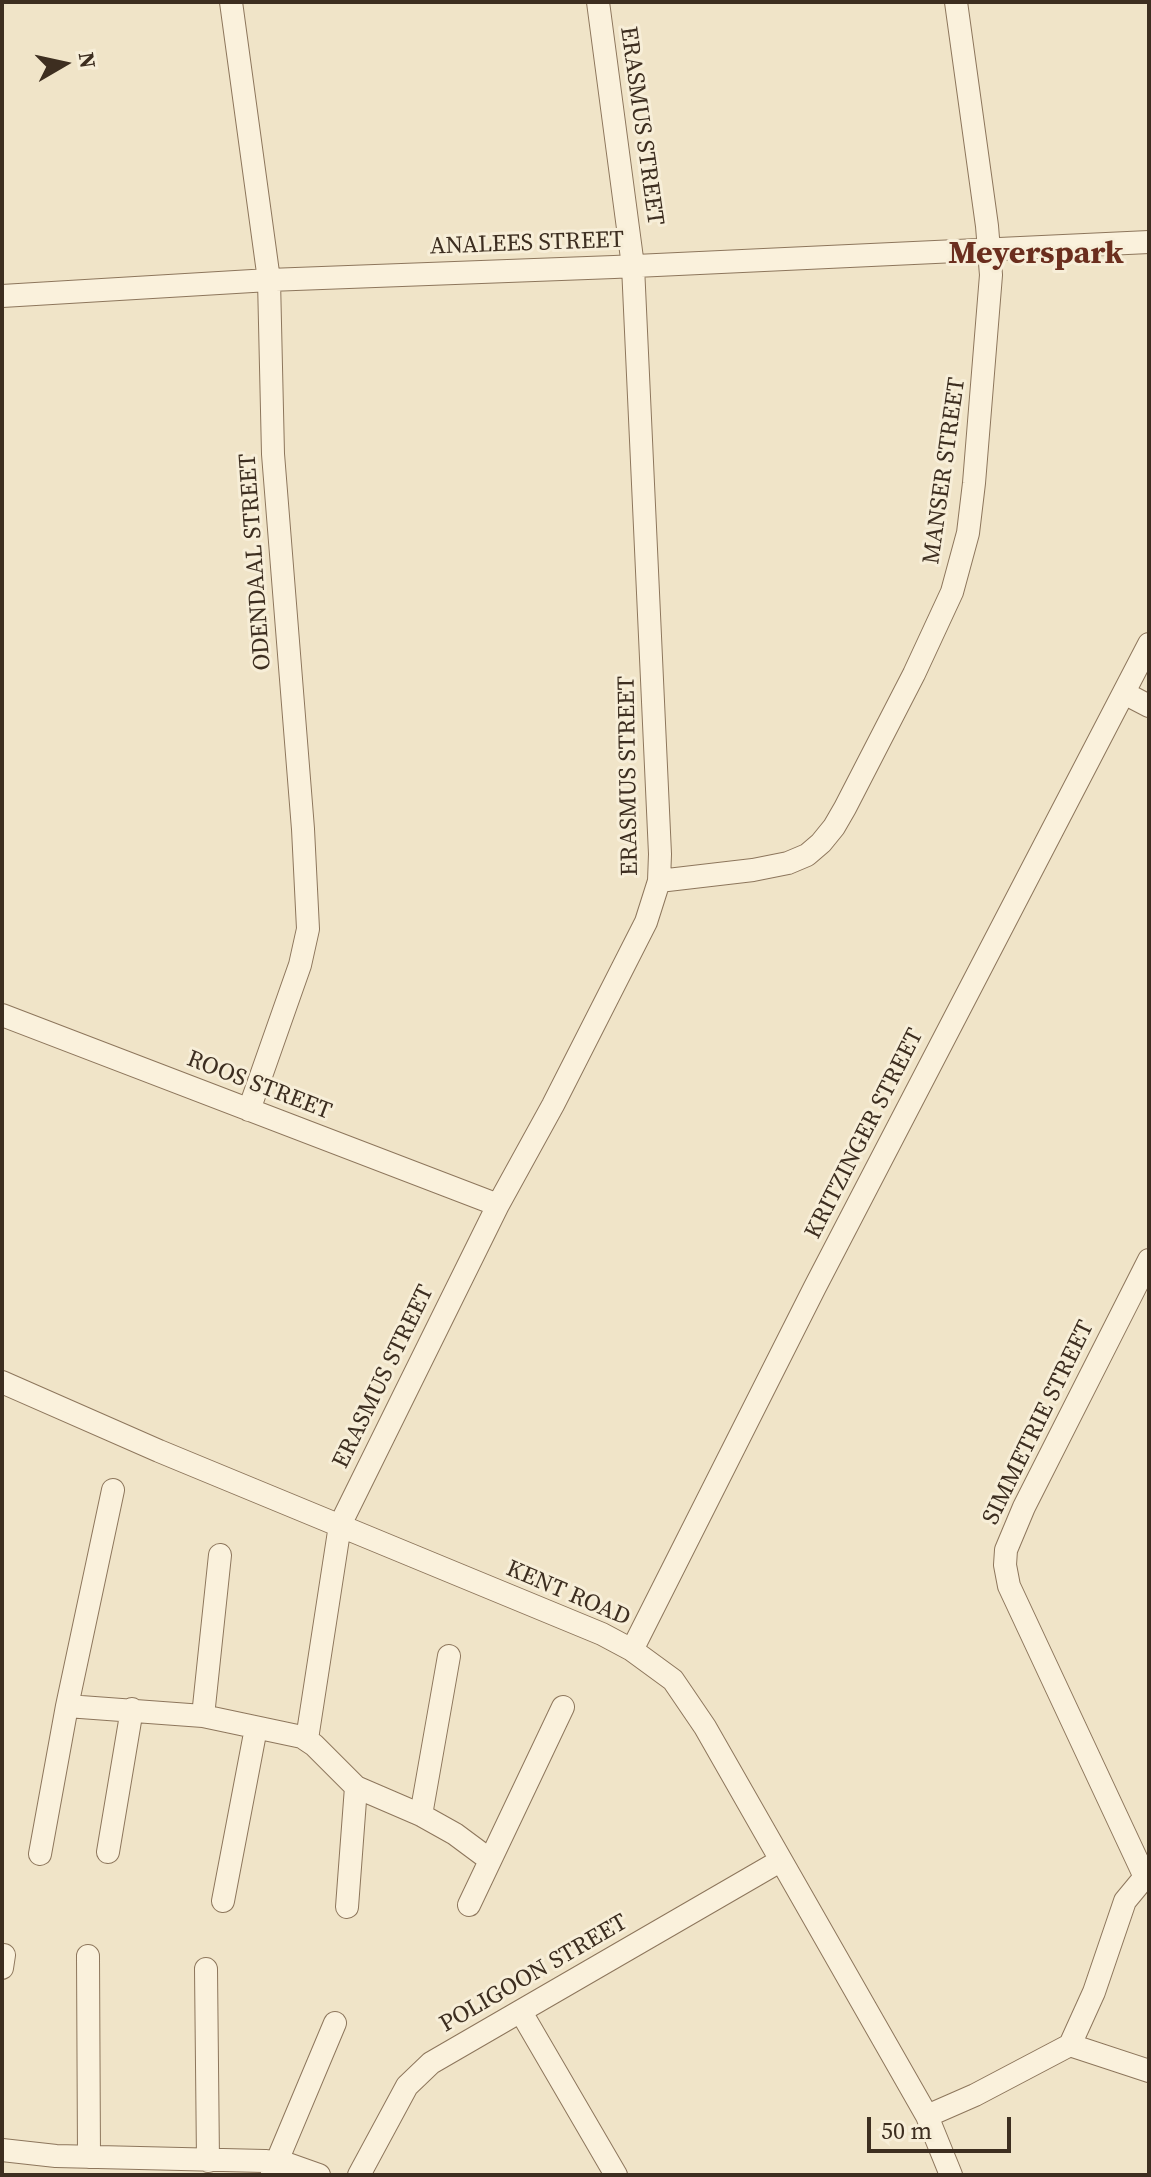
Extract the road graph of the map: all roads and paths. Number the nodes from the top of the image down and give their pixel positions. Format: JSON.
{"nodes":[{"id":1,"x":231,"y":2,"type":"edge"},
{"id":2,"x":598,"y":2,"type":"edge"},
{"id":3,"x":956,"y":2,"type":"edge"},
{"id":4,"x":1149,"y":242,"type":"edge"},
{"id":5,"x":989,"y":251,"type":"junction"},
{"id":6,"x":633,"y":266,"type":"junction"},
{"id":7,"x":269,"y":280,"type":"junction"},
{"id":8,"x":2,"y":296,"type":"edge"},
{"id":9,"x":1149,"y":644,"type":"edge"},
{"id":10,"x":1124,"y":693,"type":"junction"},
{"id":11,"x":1149,"y":706,"type":"edge"},
{"id":12,"x":659,"y":881,"type":"junction"},
{"id":13,"x":2,"y":1015,"type":"edge"},
{"id":14,"x":249,"y":1110,"type":"junction"},
{"id":15,"x":498,"y":1205,"type":"junction"},
{"id":16,"x":1149,"y":1260,"type":"edge"},
{"id":17,"x":2,"y":1382,"type":"edge"},
{"id":18,"x":113,"y":1490,"type":"dead end"},
{"id":19,"x":340,"y":1525,"type":"junction"},
{"id":20,"x":220,"y":1555,"type":"dead end"},
{"id":21,"x":632,"y":1650,"type":"junction"},
{"id":22,"x":449,"y":1656,"type":"dead end"},
{"id":23,"x":67,"y":1706,"type":"junction"},
{"id":24,"x":563,"y":1707,"type":"dead end"},
{"id":25,"x":132,"y":1709,"type":"junction"},
{"id":26,"x":203,"y":1716,"type":"junction"},
{"id":27,"x":256,"y":1728,"type":"junction"},
{"id":28,"x":307,"y":1739,"type":"junction"},
{"id":29,"x":356,"y":1787,"type":"junction"},
{"id":30,"x":421,"y":1815,"type":"junction"},
{"id":31,"x":108,"y":1852,"type":"dead end"},
{"id":32,"x":40,"y":1854,"type":"dead end"},
{"id":33,"x":490,"y":1860,"type":"junction"},
{"id":34,"x":780,"y":1861,"type":"junction"},
{"id":35,"x":1147,"y":1874,"type":"edge"},
{"id":36,"x":223,"y":1901,"type":"dead end"},
{"id":37,"x":469,"y":1905,"type":"dead end"},
{"id":38,"x":347,"y":1907,"type":"dead end"},
{"id":39,"x":88,"y":1956,"type":"dead end"},
{"id":40,"x":206,"y":1969,"type":"dead end"},
{"id":41,"x":521,"y":2012,"type":"junction"},
{"id":42,"x":335,"y":2023,"type":"dead end"},
{"id":43,"x":1070,"y":2045,"type":"junction"},
{"id":44,"x":1149,"y":2071,"type":"edge"},
{"id":45,"x":927,"y":2116,"type":"junction"},
{"id":46,"x":2,"y":2150,"type":"edge"},
{"id":47,"x":89,"y":2157,"type":"junction"},
{"id":48,"x":208,"y":2161,"type":"junction"},
{"id":49,"x":115,"y":2166,"type":"edge"},
{"id":50,"x":275,"y":2168,"type":"edge"},
{"id":51,"x":319,"y":2175,"type":"edge"},
{"id":52,"x":359,"y":2175,"type":"edge"},
{"id":53,"x":616,"y":2175,"type":"edge"},
{"id":54,"x":951,"y":2175,"type":"edge"}],
"edges":[{"from":1,"to":7,"type":"street","name":"ODENDAAL STREET"},
{"from":2,"to":6,"type":"street","name":"ERASMUS STREET"},
{"from":3,"to":5,"type":"street","name":"MANSER STREET"},
{"from":4,"to":5,"type":"street","name":"ANALEES STREET"},
{"from":5,"to":6,"type":"street","name":"ANALEES STREET"},
{"from":5,"to":12,"type":"street","name":"MANSER STREET"},
{"from":6,"to":7,"type":"street","name":"ANALEES STREET"},
{"from":6,"to":12,"type":"street","name":"ERASMUS STREET"},
{"from":7,"to":8,"type":"street","name":"ANALEES STREET"},
{"from":7,"to":14,"type":"street","name":"ODENDAAL STREET"},
{"from":9,"to":10,"type":"street","name":"KRITZINGER STREET"},
{"from":10,"to":11,"type":"street"},
{"from":10,"to":21,"type":"street","name":"KRITZINGER STREET"},
{"from":12,"to":15,"type":"street","name":"ERASMUS STREET"},
{"from":13,"to":14,"type":"street","name":"ROOS STREET"},
{"from":14,"to":15,"type":"street","name":"ROOS STREET"},
{"from":15,"to":19,"type":"street","name":"ERASMUS STREET"},
{"from":16,"to":35,"type":"street","name":"SIMMETRIE STREET"},
{"from":17,"to":19,"type":"street","name":"KENT ROAD"},
{"from":18,"to":23,"type":"street"},
{"from":19,"to":21,"type":"street","name":"KENT ROAD"},
{"from":19,"to":28,"type":"street","name":"ERASMUS STREET"},
{"from":20,"to":26,"type":"street"},
{"from":21,"to":34,"type":"street","name":"KENT ROAD"},
{"from":22,"to":30,"type":"street"},
{"from":23,"to":25,"type":"street"},
{"from":23,"to":32,"type":"street"},
{"from":24,"to":33,"type":"street"},
{"from":25,"to":26,"type":"street"},
{"from":25,"to":31,"type":"street"},
{"from":26,"to":27,"type":"street"},
{"from":27,"to":28,"type":"street"},
{"from":27,"to":36,"type":"street"},
{"from":28,"to":29,"type":"street"},
{"from":29,"to":30,"type":"street"},
{"from":29,"to":38,"type":"street"},
{"from":30,"to":33,"type":"street"},
{"from":33,"to":37,"type":"street"},
{"from":34,"to":41,"type":"street","name":"POLIGOON STREET"},
{"from":34,"to":45,"type":"street","name":"KENT ROAD"},
{"from":35,"to":43,"type":"street"},
{"from":39,"to":47,"type":"street"},
{"from":40,"to":48,"type":"street"},
{"from":41,"to":52,"type":"street","name":"POLIGOON STREET"},
{"from":41,"to":53,"type":"street"},
{"from":42,"to":50,"type":"street"},
{"from":43,"to":44,"type":"street"},
{"from":43,"to":45,"type":"street"},
{"from":45,"to":54,"type":"street","name":"KENT ROAD"},
{"from":46,"to":47,"type":"street"},
{"from":47,"to":49,"type":"street"},
{"from":48,"to":49,"type":"street"},
{"from":48,"to":50,"type":"street"},
{"from":50,"to":51,"type":"street"}]}
